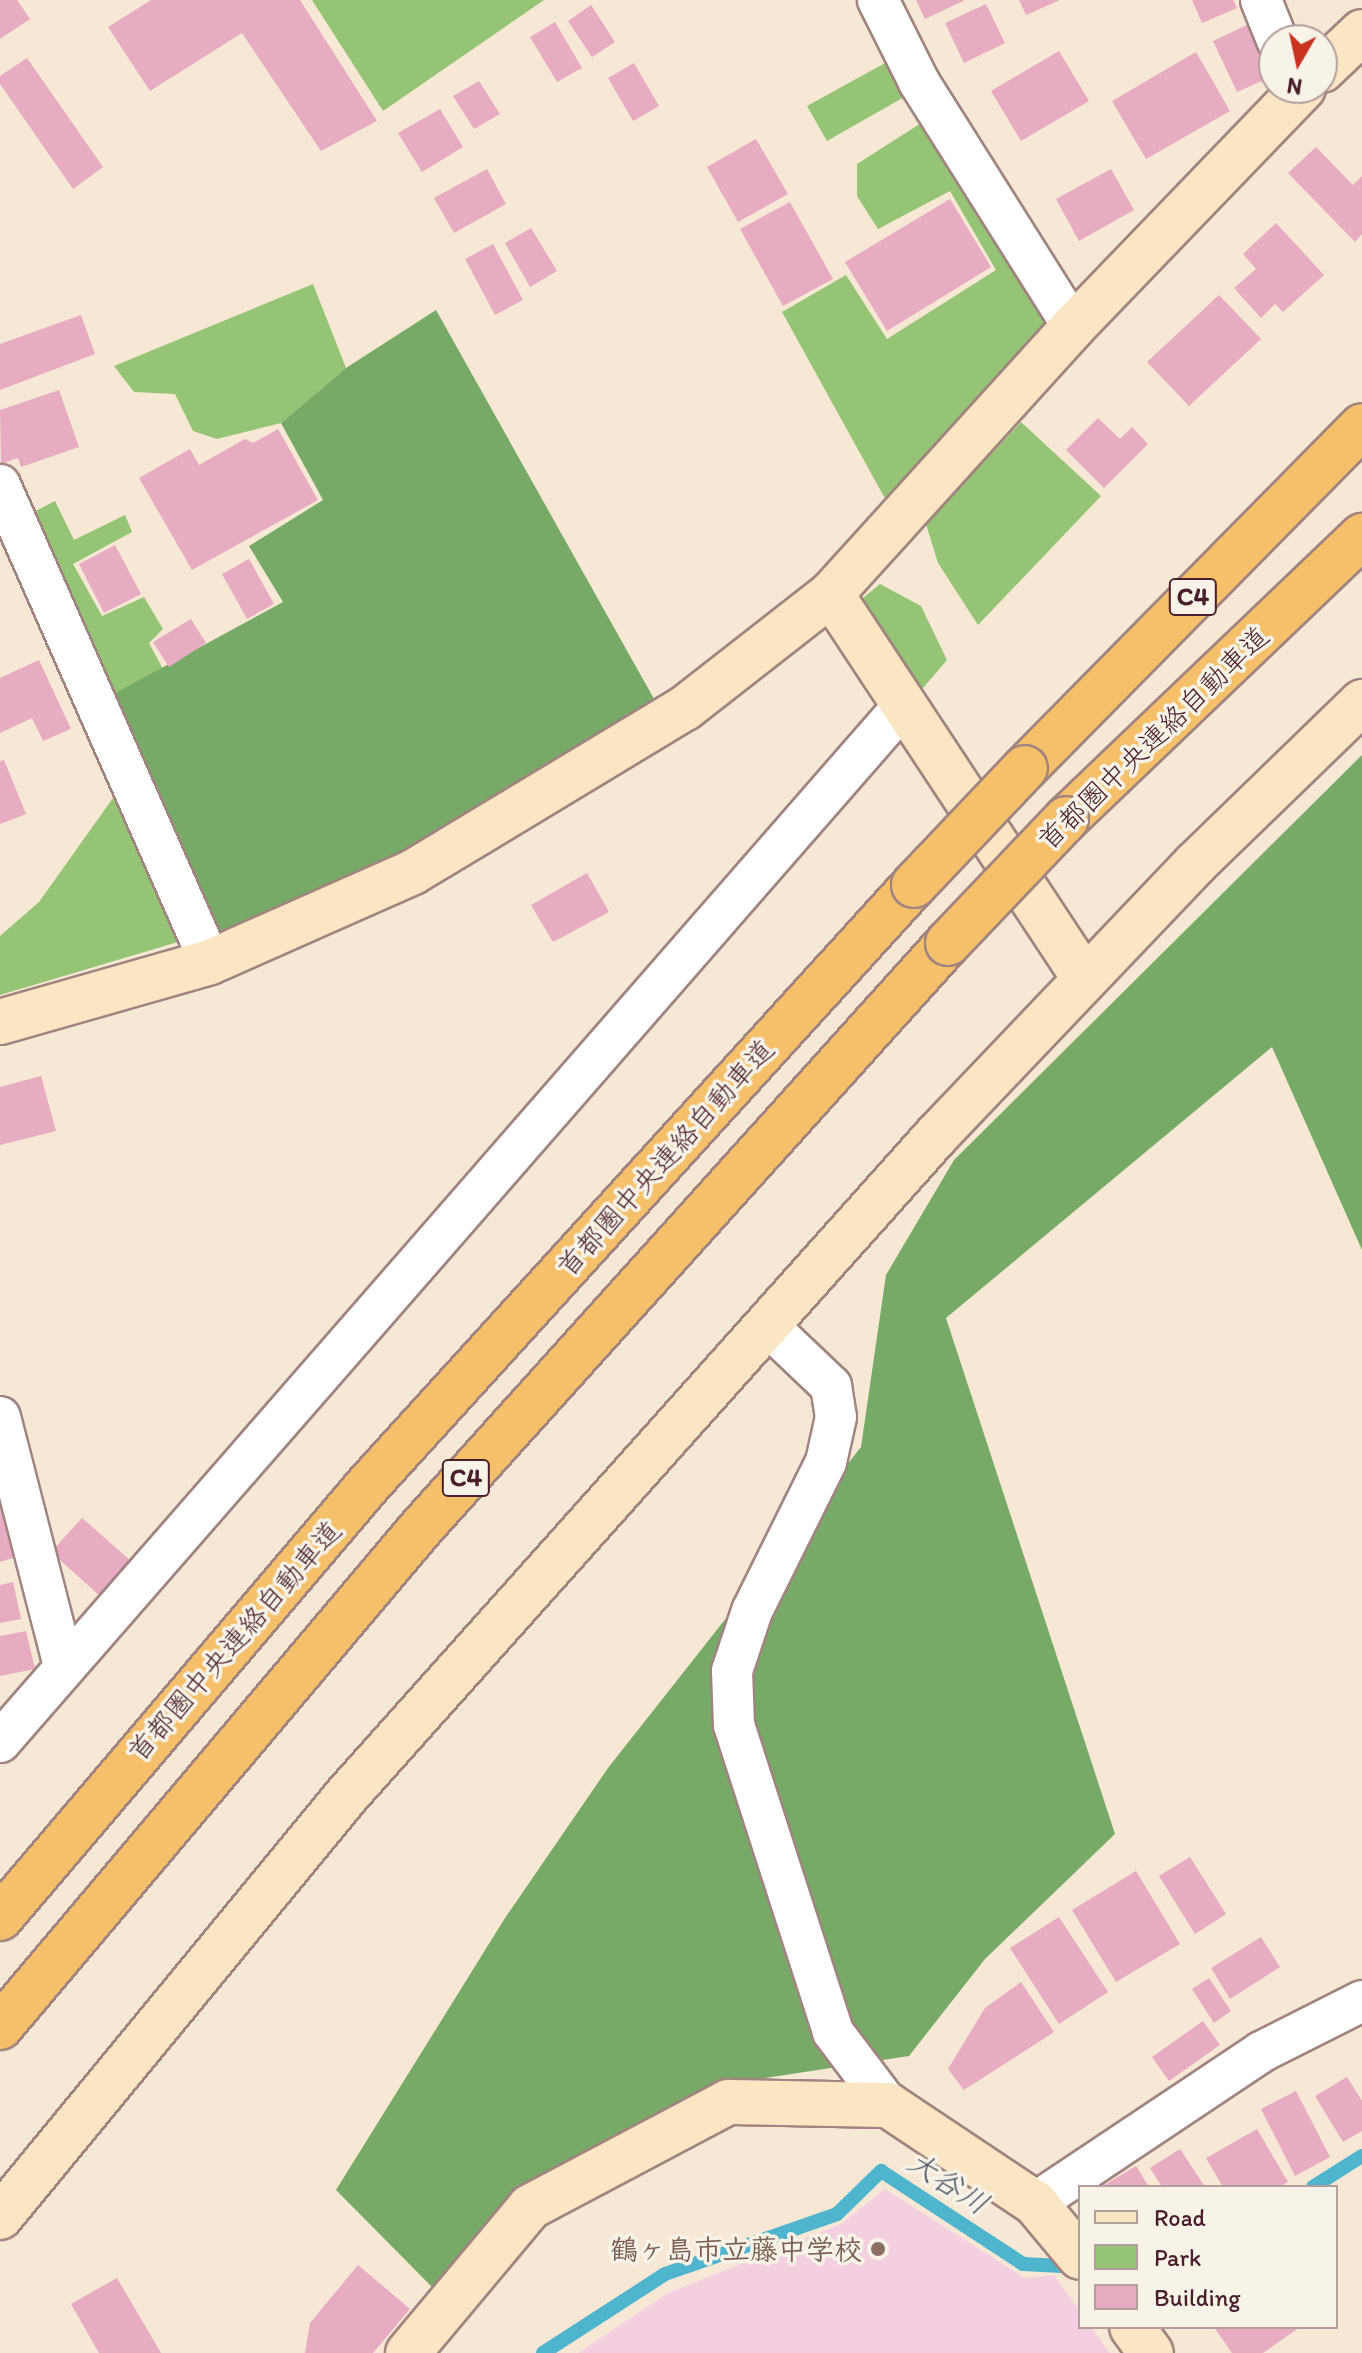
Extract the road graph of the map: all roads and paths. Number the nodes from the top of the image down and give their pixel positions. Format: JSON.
{"nodes":[{"id":1,"x":878,"y":0,"type":"edge"},
{"id":2,"x":1261,"y":0,"type":"edge"},
{"id":3,"x":1271,"y":24,"type":"edge"},
{"id":4,"x":1362,"y":32,"type":"edge"},
{"id":5,"x":1338,"y":54,"type":"edge"},
{"id":6,"x":1287,"y":104,"type":"edge"},
{"id":7,"x":1073,"y":327,"type":"junction"},
{"id":8,"x":1362,"y":426,"type":"edge"},
{"id":9,"x":0,"y":485,"type":"edge"},
{"id":10,"x":1362,"y":536,"type":"edge"},
{"id":11,"x":831,"y":594,"type":"junction"},
{"id":12,"x":1362,"y":702,"type":"edge"},
{"id":13,"x":904,"y":705,"type":"junction"},
{"id":14,"x":210,"y":962,"type":"junction"},
{"id":15,"x":1085,"y":979,"type":"junction"},
{"id":16,"x":0,"y":1022,"type":"edge"},
{"id":17,"x":769,"y":1327,"type":"junction"},
{"id":18,"x":0,"y":1417,"type":"edge"},
{"id":19,"x":64,"y":1667,"type":"junction"},
{"id":20,"x":0,"y":1742,"type":"edge"},
{"id":21,"x":0,"y":1918,"type":"edge"},
{"id":22,"x":1362,"y":2001,"type":"edge"},
{"id":23,"x":0,"y":2027,"type":"edge"},
{"id":24,"x":888,"y":2105,"type":"junction"},
{"id":25,"x":1035,"y":2203,"type":"junction"},
{"id":26,"x":0,"y":2217,"type":"edge"},
{"id":27,"x":1078,"y":2255,"type":"edge"},
{"id":28,"x":1133,"y":2329,"type":"edge"},
{"id":29,"x":408,"y":2353,"type":"edge"},
{"id":30,"x":1151,"y":2353,"type":"edge"}],
"edges":[{"from":1,"to":7,"type":"street"},
{"from":2,"to":3,"type":"street"},
{"from":4,"to":5,"type":"street"},
{"from":6,"to":7,"type":"street"},
{"from":7,"to":11,"type":"street"},
{"from":8,"to":21,"type":"highway","name":"首都圏中央連絡自動車道","number":"C4","bridge":true},
{"from":9,"to":14,"type":"street"},
{"from":10,"to":23,"type":"highway","name":"首都圏中央連絡自動車道","number":"C4","bridge":true},
{"from":11,"to":13,"type":"street"},
{"from":11,"to":14,"type":"street"},
{"from":12,"to":15,"type":"street"},
{"from":13,"to":15,"type":"street"},
{"from":13,"to":19,"type":"street"},
{"from":14,"to":16,"type":"street"},
{"from":15,"to":17,"type":"street"},
{"from":17,"to":24,"type":"street"},
{"from":17,"to":26,"type":"street"},
{"from":18,"to":19,"type":"street"},
{"from":19,"to":20,"type":"street"},
{"from":22,"to":25,"type":"street"},
{"from":24,"to":25,"type":"street"},
{"from":24,"to":29,"type":"street"},
{"from":25,"to":27,"type":"street"},
{"from":28,"to":30,"type":"street"}]}
